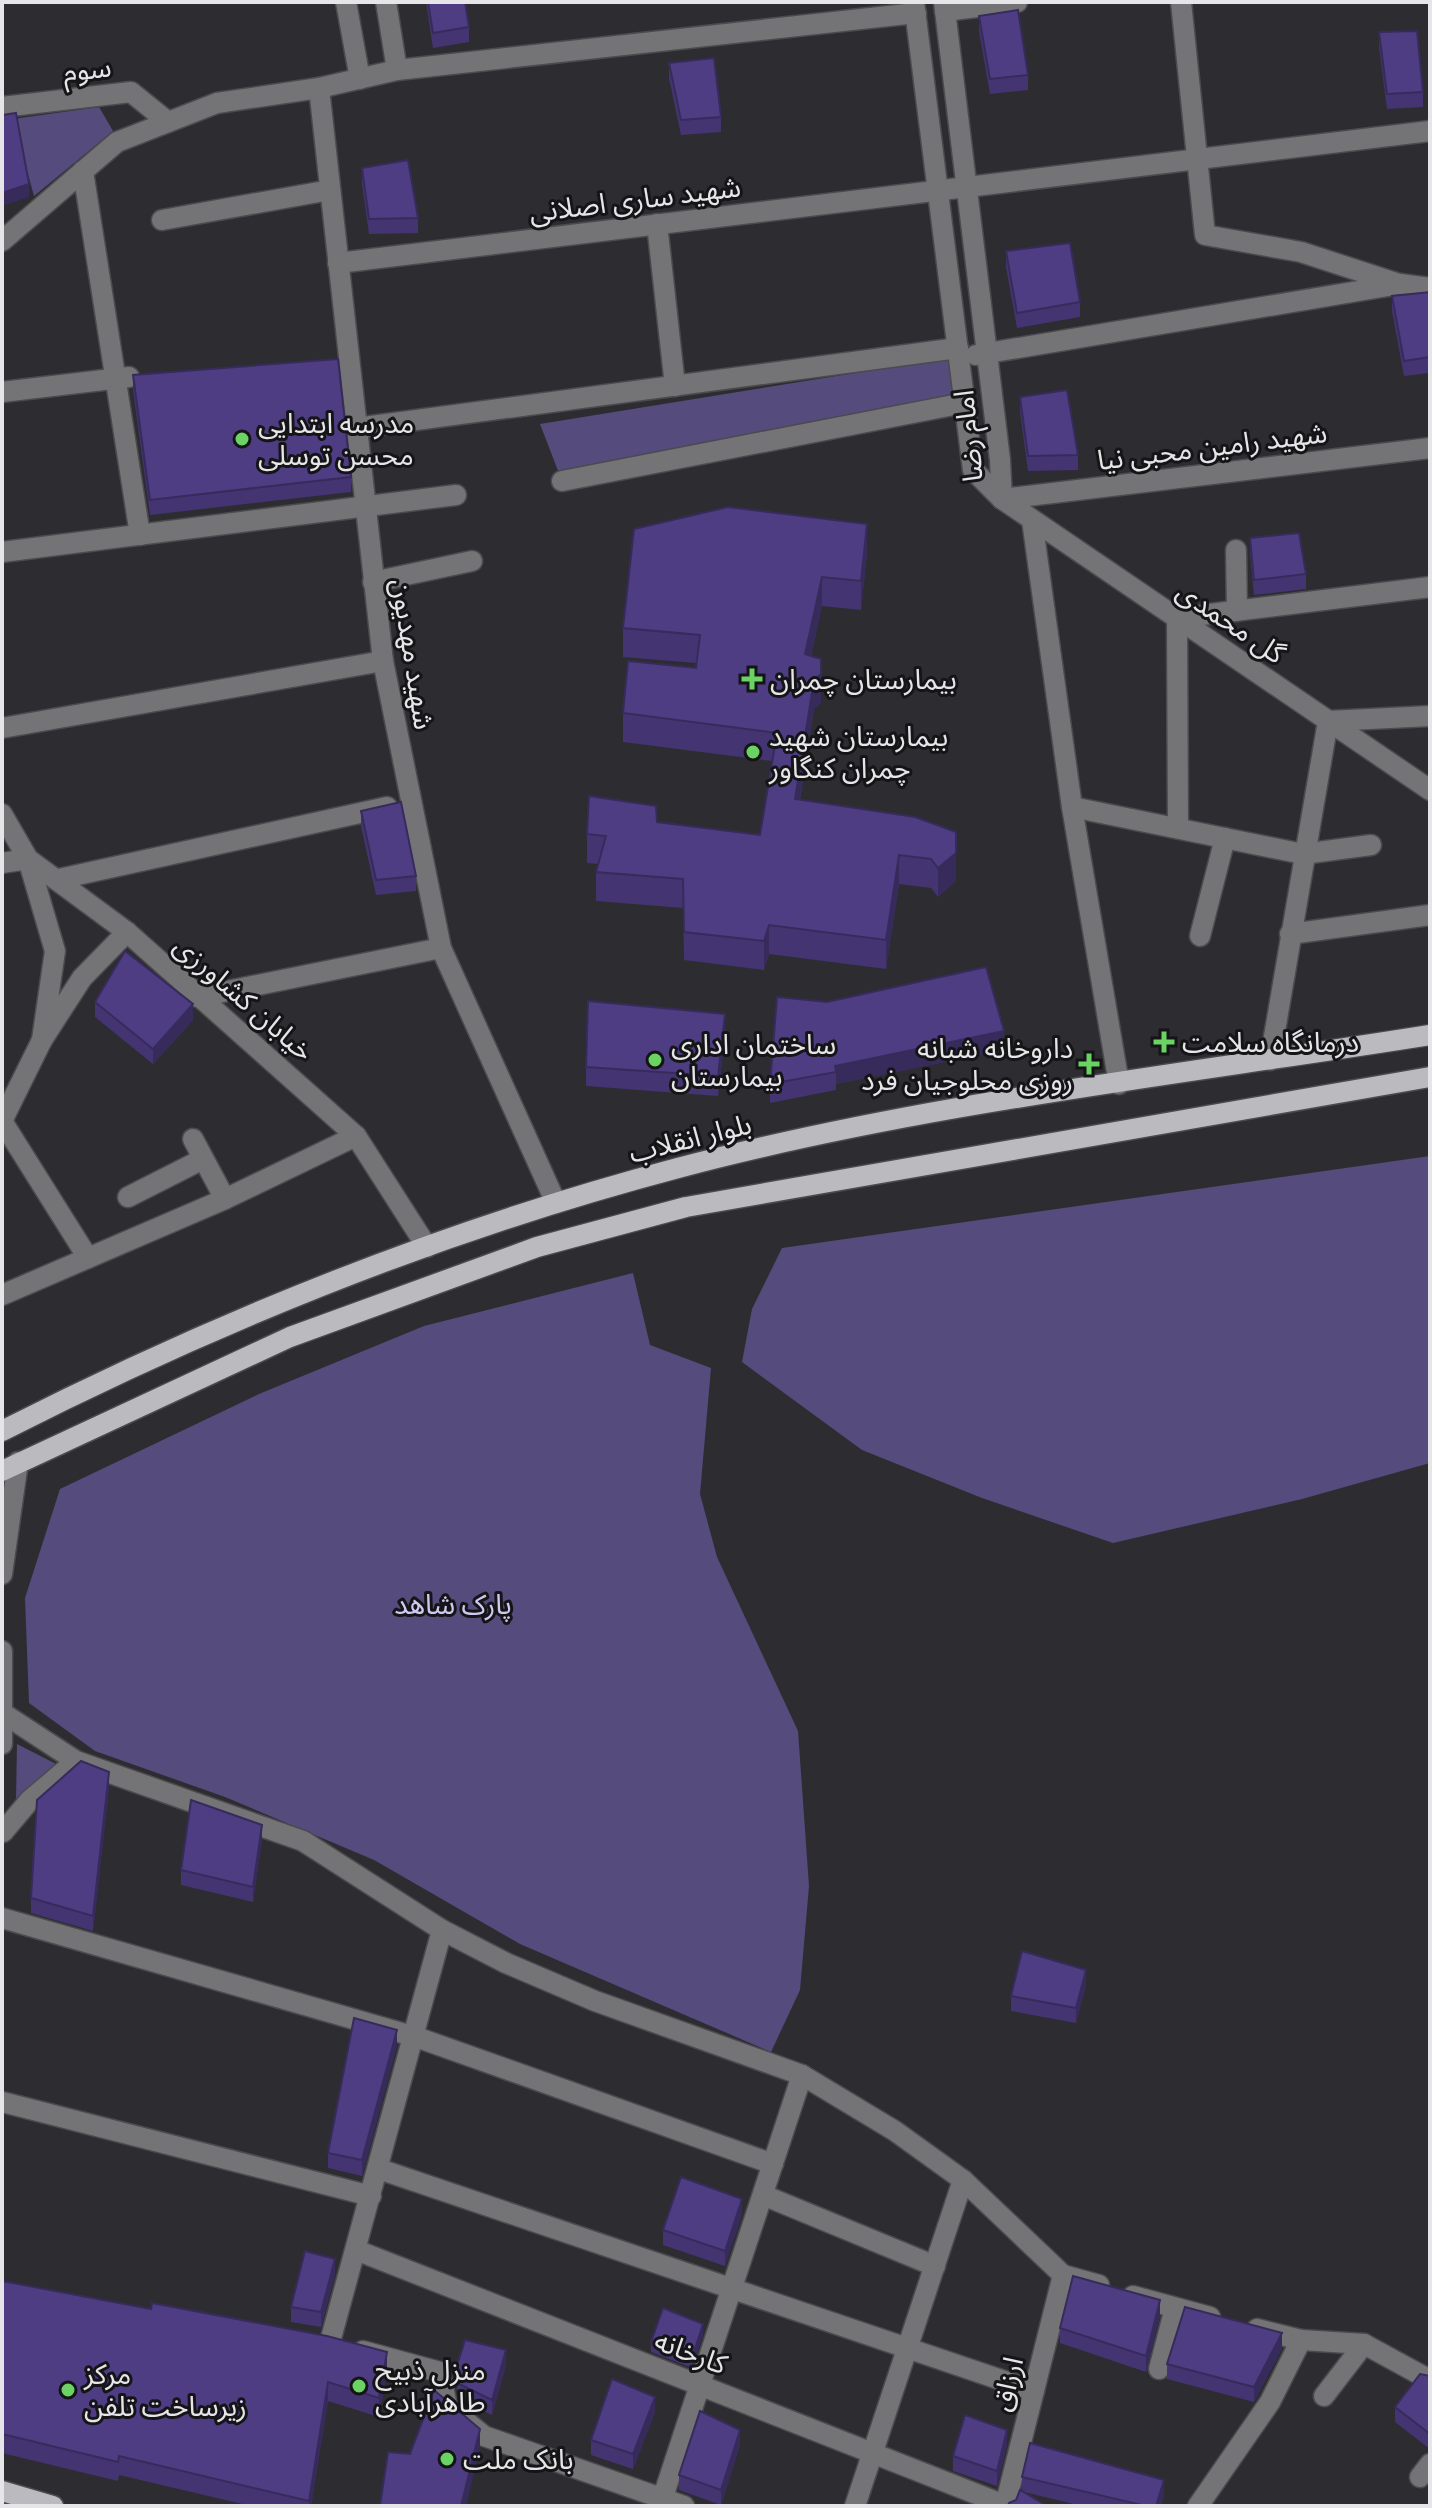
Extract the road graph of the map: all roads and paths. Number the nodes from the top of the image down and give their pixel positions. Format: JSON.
{"nodes":[{"id":1,"x":346,"y":2,"type":"edge"},
{"id":2,"x":386,"y":2,"type":"edge"},
{"id":3,"x":1017,"y":2,"type":"edge"},
{"id":4,"x":1181,"y":2,"type":"edge"},
{"id":5,"x":944,"y":7,"type":"edge"},
{"id":6,"x":915,"y":8,"type":"edge"},
{"id":7,"x":397,"y":70,"type":"junction"},
{"id":8,"x":360,"y":79,"type":"junction"},
{"id":9,"x":319,"y":88,"type":"junction"},
{"id":10,"x":2,"y":107,"type":"edge"},
{"id":11,"x":168,"y":122,"type":"junction"},
{"id":12,"x":1430,"y":131,"type":"edge"},
{"id":13,"x":1197,"y":159,"type":"junction"},
{"id":14,"x":83,"y":171,"type":"junction"},
{"id":15,"x":967,"y":187,"type":"junction"},
{"id":16,"x":330,"y":190,"type":"junction"},
{"id":17,"x":938,"y":191,"type":"junction"},
{"id":18,"x":162,"y":220,"type":"dead end"},
{"id":19,"x":23,"y":224,"type":"junction"},
{"id":20,"x":657,"y":224,"type":"junction"},
{"id":21,"x":2,"y":227,"type":"edge"},
{"id":22,"x":2,"y":241,"type":"edge"},
{"id":23,"x":338,"y":263,"type":"junction"},
{"id":24,"x":1400,"y":284,"type":"junction"},
{"id":25,"x":1430,"y":288,"type":"edge"},
{"id":26,"x":958,"y":353,"type":"junction"},
{"id":27,"x":987,"y":354,"type":"junction"},
{"id":28,"x":147,"y":376,"type":"edge"},
{"id":29,"x":116,"y":378,"type":"junction"},
{"id":30,"x":675,"y":386,"type":"junction"},
{"id":31,"x":2,"y":392,"type":"edge"},
{"id":32,"x":964,"y":403,"type":"junction"},
{"id":33,"x":356,"y":428,"type":"junction"},
{"id":34,"x":1430,"y":448,"type":"edge"},
{"id":35,"x":562,"y":481,"type":"dead end"},
{"id":36,"x":456,"y":495,"type":"dead end"},
{"id":37,"x":1002,"y":499,"type":"junction"},
{"id":38,"x":365,"y":507,"type":"junction"},
{"id":39,"x":1032,"y":520,"type":"junction"},
{"id":40,"x":140,"y":535,"type":"junction"},
{"id":41,"x":1236,"y":550,"type":"dead end"},
{"id":42,"x":2,"y":552,"type":"edge"},
{"id":43,"x":472,"y":561,"type":"dead end"},
{"id":44,"x":373,"y":582,"type":"junction"},
{"id":45,"x":1430,"y":587,"type":"edge"},
{"id":46,"x":1237,"y":611,"type":"junction"},
{"id":47,"x":1177,"y":618,"type":"junction"},
{"id":48,"x":383,"y":661,"type":"junction"},
{"id":49,"x":1430,"y":716,"type":"edge"},
{"id":50,"x":1328,"y":721,"type":"junction"},
{"id":51,"x":2,"y":728,"type":"edge"},
{"id":52,"x":1430,"y":790,"type":"edge"},
{"id":53,"x":410,"y":802,"type":"junction"},
{"id":54,"x":1072,"y":807,"type":"junction"},
{"id":55,"x":2,"y":814,"type":"edge"},
{"id":56,"x":1178,"y":828,"type":"junction"},
{"id":57,"x":1225,"y":838,"type":"junction"},
{"id":58,"x":1371,"y":845,"type":"dead end"},
{"id":59,"x":1303,"y":854,"type":"junction"},
{"id":60,"x":28,"y":859,"type":"junction"},
{"id":61,"x":2,"y":863,"type":"edge"},
{"id":62,"x":59,"y":879,"type":"junction"},
{"id":63,"x":1430,"y":915,"type":"edge"},
{"id":64,"x":127,"y":932,"type":"junction"},
{"id":65,"x":1290,"y":934,"type":"junction"},
{"id":66,"x":1200,"y":936,"type":"dead end"},
{"id":67,"x":441,"y":948,"type":"junction"},
{"id":68,"x":198,"y":997,"type":"junction"},
{"id":69,"x":1430,"y":1035,"type":"edge"},
{"id":70,"x":42,"y":1040,"type":"junction"},
{"id":71,"x":1270,"y":1060,"type":"junction"},
{"id":72,"x":1430,"y":1077,"type":"edge"},
{"id":73,"x":1119,"y":1084,"type":"junction"},
{"id":74,"x":2,"y":1121,"type":"edge"},
{"id":75,"x":356,"y":1136,"type":"junction"},
{"id":76,"x":193,"y":1139,"type":"dead end"},
{"id":77,"x":203,"y":1159,"type":"junction"},
{"id":78,"x":128,"y":1197,"type":"dead end"},
{"id":79,"x":225,"y":1199,"type":"junction"},
{"id":80,"x":556,"y":1203,"type":"junction"},
{"id":81,"x":427,"y":1247,"type":"junction"},
{"id":82,"x":88,"y":1258,"type":"junction"},
{"id":83,"x":2,"y":1295,"type":"edge"},
{"id":84,"x":3,"y":1431,"type":"edge"},
{"id":85,"x":10,"y":1466,"type":"edge"},
{"id":86,"x":2,"y":1574,"type":"edge"},
{"id":87,"x":2,"y":1651,"type":"edge"},
{"id":88,"x":4,"y":1714,"type":"junction"},
{"id":89,"x":2,"y":1744,"type":"edge"},
{"id":90,"x":76,"y":1761,"type":"junction"},
{"id":91,"x":2,"y":1809,"type":"edge"},
{"id":92,"x":3,"y":1832,"type":"edge"},
{"id":93,"x":2,"y":1843,"type":"edge"},
{"id":94,"x":2,"y":1918,"type":"edge"},
{"id":95,"x":442,"y":1930,"type":"junction"},
{"id":96,"x":416,"y":2037,"type":"junction"},
{"id":97,"x":802,"y":2075,"type":"junction"},
{"id":98,"x":2,"y":2102,"type":"edge"},
{"id":99,"x":773,"y":2164,"type":"junction"},
{"id":100,"x":379,"y":2169,"type":"junction"},
{"id":101,"x":963,"y":2180,"type":"junction"},
{"id":102,"x":763,"y":2195,"type":"junction"},
{"id":103,"x":371,"y":2196,"type":"junction"},
{"id":104,"x":356,"y":2250,"type":"junction"},
{"id":105,"x":935,"y":2266,"type":"junction"},
{"id":106,"x":1063,"y":2275,"type":"junction"},
{"id":107,"x":732,"y":2289,"type":"junction"},
{"id":108,"x":1175,"y":2308,"type":"junction"},
{"id":109,"x":1301,"y":2340,"type":"junction"},
{"id":110,"x":1364,"y":2344,"type":"junction"},
{"id":111,"x":907,"y":2349,"type":"junction"},
{"id":112,"x":1159,"y":2369,"type":"dead end"},
{"id":113,"x":1430,"y":2380,"type":"edge"},
{"id":114,"x":700,"y":2386,"type":"junction"},
{"id":115,"x":1034,"y":2391,"type":"junction"},
{"id":116,"x":1324,"y":2396,"type":"dead end"},
{"id":117,"x":873,"y":2453,"type":"junction"},
{"id":118,"x":2,"y":2491,"type":"edge"},
{"id":119,"x":662,"y":2502,"type":"edge"},
{"id":120,"x":53,"y":2506,"type":"edge"},
{"id":121,"x":684,"y":2506,"type":"edge"},
{"id":122,"x":855,"y":2506,"type":"edge"},
{"id":123,"x":1006,"y":2506,"type":"edge"},
{"id":124,"x":1198,"y":2506,"type":"edge"}],
"edges":[{"from":1,"to":8,"type":"street"},
{"from":2,"to":7,"type":"street"},
{"from":3,"to":5,"type":"street"},
{"from":4,"to":13,"type":"street"},
{"from":5,"to":15,"type":"street","name":"امام رضا"},
{"from":6,"to":7,"type":"street"},
{"from":6,"to":17,"type":"street","name":"امام رضا"},
{"from":7,"to":8,"type":"street"},
{"from":8,"to":9,"type":"street"},
{"from":9,"to":11,"type":"street"},
{"from":9,"to":16,"type":"street","name":"شهید مهدیون"},
{"from":10,"to":11,"type":"street","name":"سوم"},
{"from":11,"to":14,"type":"street"},
{"from":12,"to":13,"type":"street","name":"شهید ساری اصلانی"},
{"from":13,"to":15,"type":"street","name":"شهید ساری اصلانی"},
{"from":13,"to":24,"type":"street"},
{"from":14,"to":19,"type":"street"},
{"from":14,"to":29,"type":"street"},
{"from":15,"to":17,"type":"street","name":"شهید ساری اصلانی"},
{"from":15,"to":27,"type":"street","name":"امام رضا"},
{"from":16,"to":18,"type":"street"},
{"from":16,"to":23,"type":"street","name":"شهید مهدیون"},
{"from":17,"to":20,"type":"street","name":"شهید ساری اصلانی"},
{"from":17,"to":26,"type":"street","name":"امام رضا"},
{"from":19,"to":21,"type":"street"},
{"from":19,"to":22,"type":"street"},
{"from":20,"to":23,"type":"street","name":"شهید ساری اصلانی"},
{"from":20,"to":30,"type":"street"},
{"from":23,"to":33,"type":"street","name":"شهید مهدیون"},
{"from":24,"to":25,"type":"street"},
{"from":24,"to":27,"type":"street"},
{"from":26,"to":27,"type":"street"},
{"from":26,"to":30,"type":"street"},
{"from":26,"to":32,"type":"street","name":"امام رضا"},
{"from":27,"to":37,"type":"street","name":"امام رضا"},
{"from":28,"to":29,"type":"street"},
{"from":29,"to":31,"type":"street"},
{"from":29,"to":40,"type":"street"},
{"from":30,"to":33,"type":"street"},
{"from":32,"to":35,"type":"street"},
{"from":32,"to":37,"type":"street","name":"امام رضا"},
{"from":33,"to":38,"type":"street","name":"شهید مهدیون"},
{"from":34,"to":37,"type":"street","name":"شهید رامین محبی نیا"},
{"from":36,"to":38,"type":"street"},
{"from":37,"to":39,"type":"street","name":"گل محمدی"},
{"from":38,"to":40,"type":"street"},
{"from":38,"to":44,"type":"street","name":"شهید مهدیون"},
{"from":39,"to":47,"type":"street","name":"گل محمدی"},
{"from":39,"to":54,"type":"street"},
{"from":40,"to":42,"type":"street"},
{"from":41,"to":46,"type":"street"},
{"from":43,"to":44,"type":"street"},
{"from":44,"to":48,"type":"street","name":"شهید مهدیون"},
{"from":45,"to":46,"type":"street"},
{"from":46,"to":47,"type":"street"},
{"from":47,"to":50,"type":"street","name":"گل محمدی"},
{"from":47,"to":56,"type":"street"},
{"from":48,"to":51,"type":"street"},
{"from":48,"to":53,"type":"street","name":"شهید مهدیون"},
{"from":49,"to":50,"type":"street"},
{"from":50,"to":52,"type":"street","name":"گل محمدی"},
{"from":50,"to":59,"type":"street"},
{"from":53,"to":62,"type":"street"},
{"from":53,"to":67,"type":"street","name":"شهید مهدیون"},
{"from":54,"to":56,"type":"street"},
{"from":54,"to":73,"type":"street"},
{"from":55,"to":60,"type":"street","name":"خیابان کشاورزی"},
{"from":56,"to":57,"type":"street"},
{"from":57,"to":59,"type":"street"},
{"from":57,"to":66,"type":"street"},
{"from":58,"to":59,"type":"street"},
{"from":59,"to":65,"type":"street"},
{"from":60,"to":61,"type":"street"},
{"from":60,"to":62,"type":"street","name":"خیابان کشاورزی"},
{"from":60,"to":70,"type":"street"},
{"from":62,"to":64,"type":"street","name":"خیابان کشاورزی"},
{"from":63,"to":65,"type":"street"},
{"from":64,"to":68,"type":"street","name":"خیابان کشاورزی"},
{"from":64,"to":70,"type":"street"},
{"from":65,"to":71,"type":"street"},
{"from":67,"to":68,"type":"street"},
{"from":67,"to":80,"type":"street","name":"شهید مهدیون"},
{"from":68,"to":75,"type":"street","name":"خیابان کشاورزی"},
{"from":69,"to":71,"type":"main road","name":"بلوار انقلاب"},
{"from":70,"to":74,"type":"street"},
{"from":71,"to":73,"type":"main road","name":"بلوار انقلاب"},
{"from":72,"to":85,"type":"main road"},
{"from":73,"to":80,"type":"main road","name":"بلوار انقلاب"},
{"from":74,"to":82,"type":"street"},
{"from":75,"to":79,"type":"street"},
{"from":75,"to":81,"type":"street","name":"خیابان کشاورزی"},
{"from":76,"to":77,"type":"street"},
{"from":77,"to":78,"type":"street"},
{"from":77,"to":79,"type":"street"},
{"from":79,"to":82,"type":"street"},
{"from":80,"to":81,"type":"main road","name":"بلوار انقلاب"},
{"from":81,"to":84,"type":"main road","name":"بلوار انقلاب"},
{"from":82,"to":83,"type":"street"},
{"from":84,"to":85,"type":"main road"},
{"from":85,"to":86,"type":"street"},
{"from":87,"to":88,"type":"street"},
{"from":88,"to":89,"type":"street"},
{"from":88,"to":90,"type":"street"},
{"from":90,"to":92,"type":"street"},
{"from":90,"to":95,"type":"street"},
{"from":91,"to":92,"type":"street"},
{"from":92,"to":93,"type":"street"},
{"from":94,"to":96,"type":"street"},
{"from":95,"to":96,"type":"street"},
{"from":95,"to":97,"type":"street"},
{"from":96,"to":99,"type":"street"},
{"from":96,"to":100,"type":"street"},
{"from":97,"to":99,"type":"street"},
{"from":97,"to":101,"type":"street"},
{"from":98,"to":103,"type":"street"},
{"from":99,"to":102,"type":"street"},
{"from":100,"to":103,"type":"street"},
{"from":100,"to":107,"type":"street"},
{"from":101,"to":105,"type":"street"},
{"from":101,"to":106,"type":"street"},
{"from":102,"to":105,"type":"street"},
{"from":102,"to":107,"type":"street"},
{"from":103,"to":104,"type":"street"},
{"from":104,"to":114,"type":"street","name":"کارخانه"},
{"from":104,"to":119,"type":"street"},
{"from":105,"to":111,"type":"street"},
{"from":106,"to":108,"type":"street"},
{"from":106,"to":115,"type":"street","name":"ارزاق"},
{"from":107,"to":111,"type":"street"},
{"from":107,"to":114,"type":"street"},
{"from":108,"to":109,"type":"street"},
{"from":108,"to":112,"type":"street"},
{"from":109,"to":110,"type":"street"},
{"from":109,"to":124,"type":"street"},
{"from":110,"to":113,"type":"street"},
{"from":110,"to":116,"type":"street"},
{"from":111,"to":115,"type":"street"},
{"from":111,"to":117,"type":"street"},
{"from":114,"to":117,"type":"street","name":"کارخانه"},
{"from":114,"to":119,"type":"street"},
{"from":115,"to":123,"type":"street","name":"ارزاق"},
{"from":117,"to":122,"type":"street"},
{"from":117,"to":123,"type":"street","name":"کارخانه"},
{"from":118,"to":120,"type":"main road"},
{"from":119,"to":121,"type":"street"}]}
